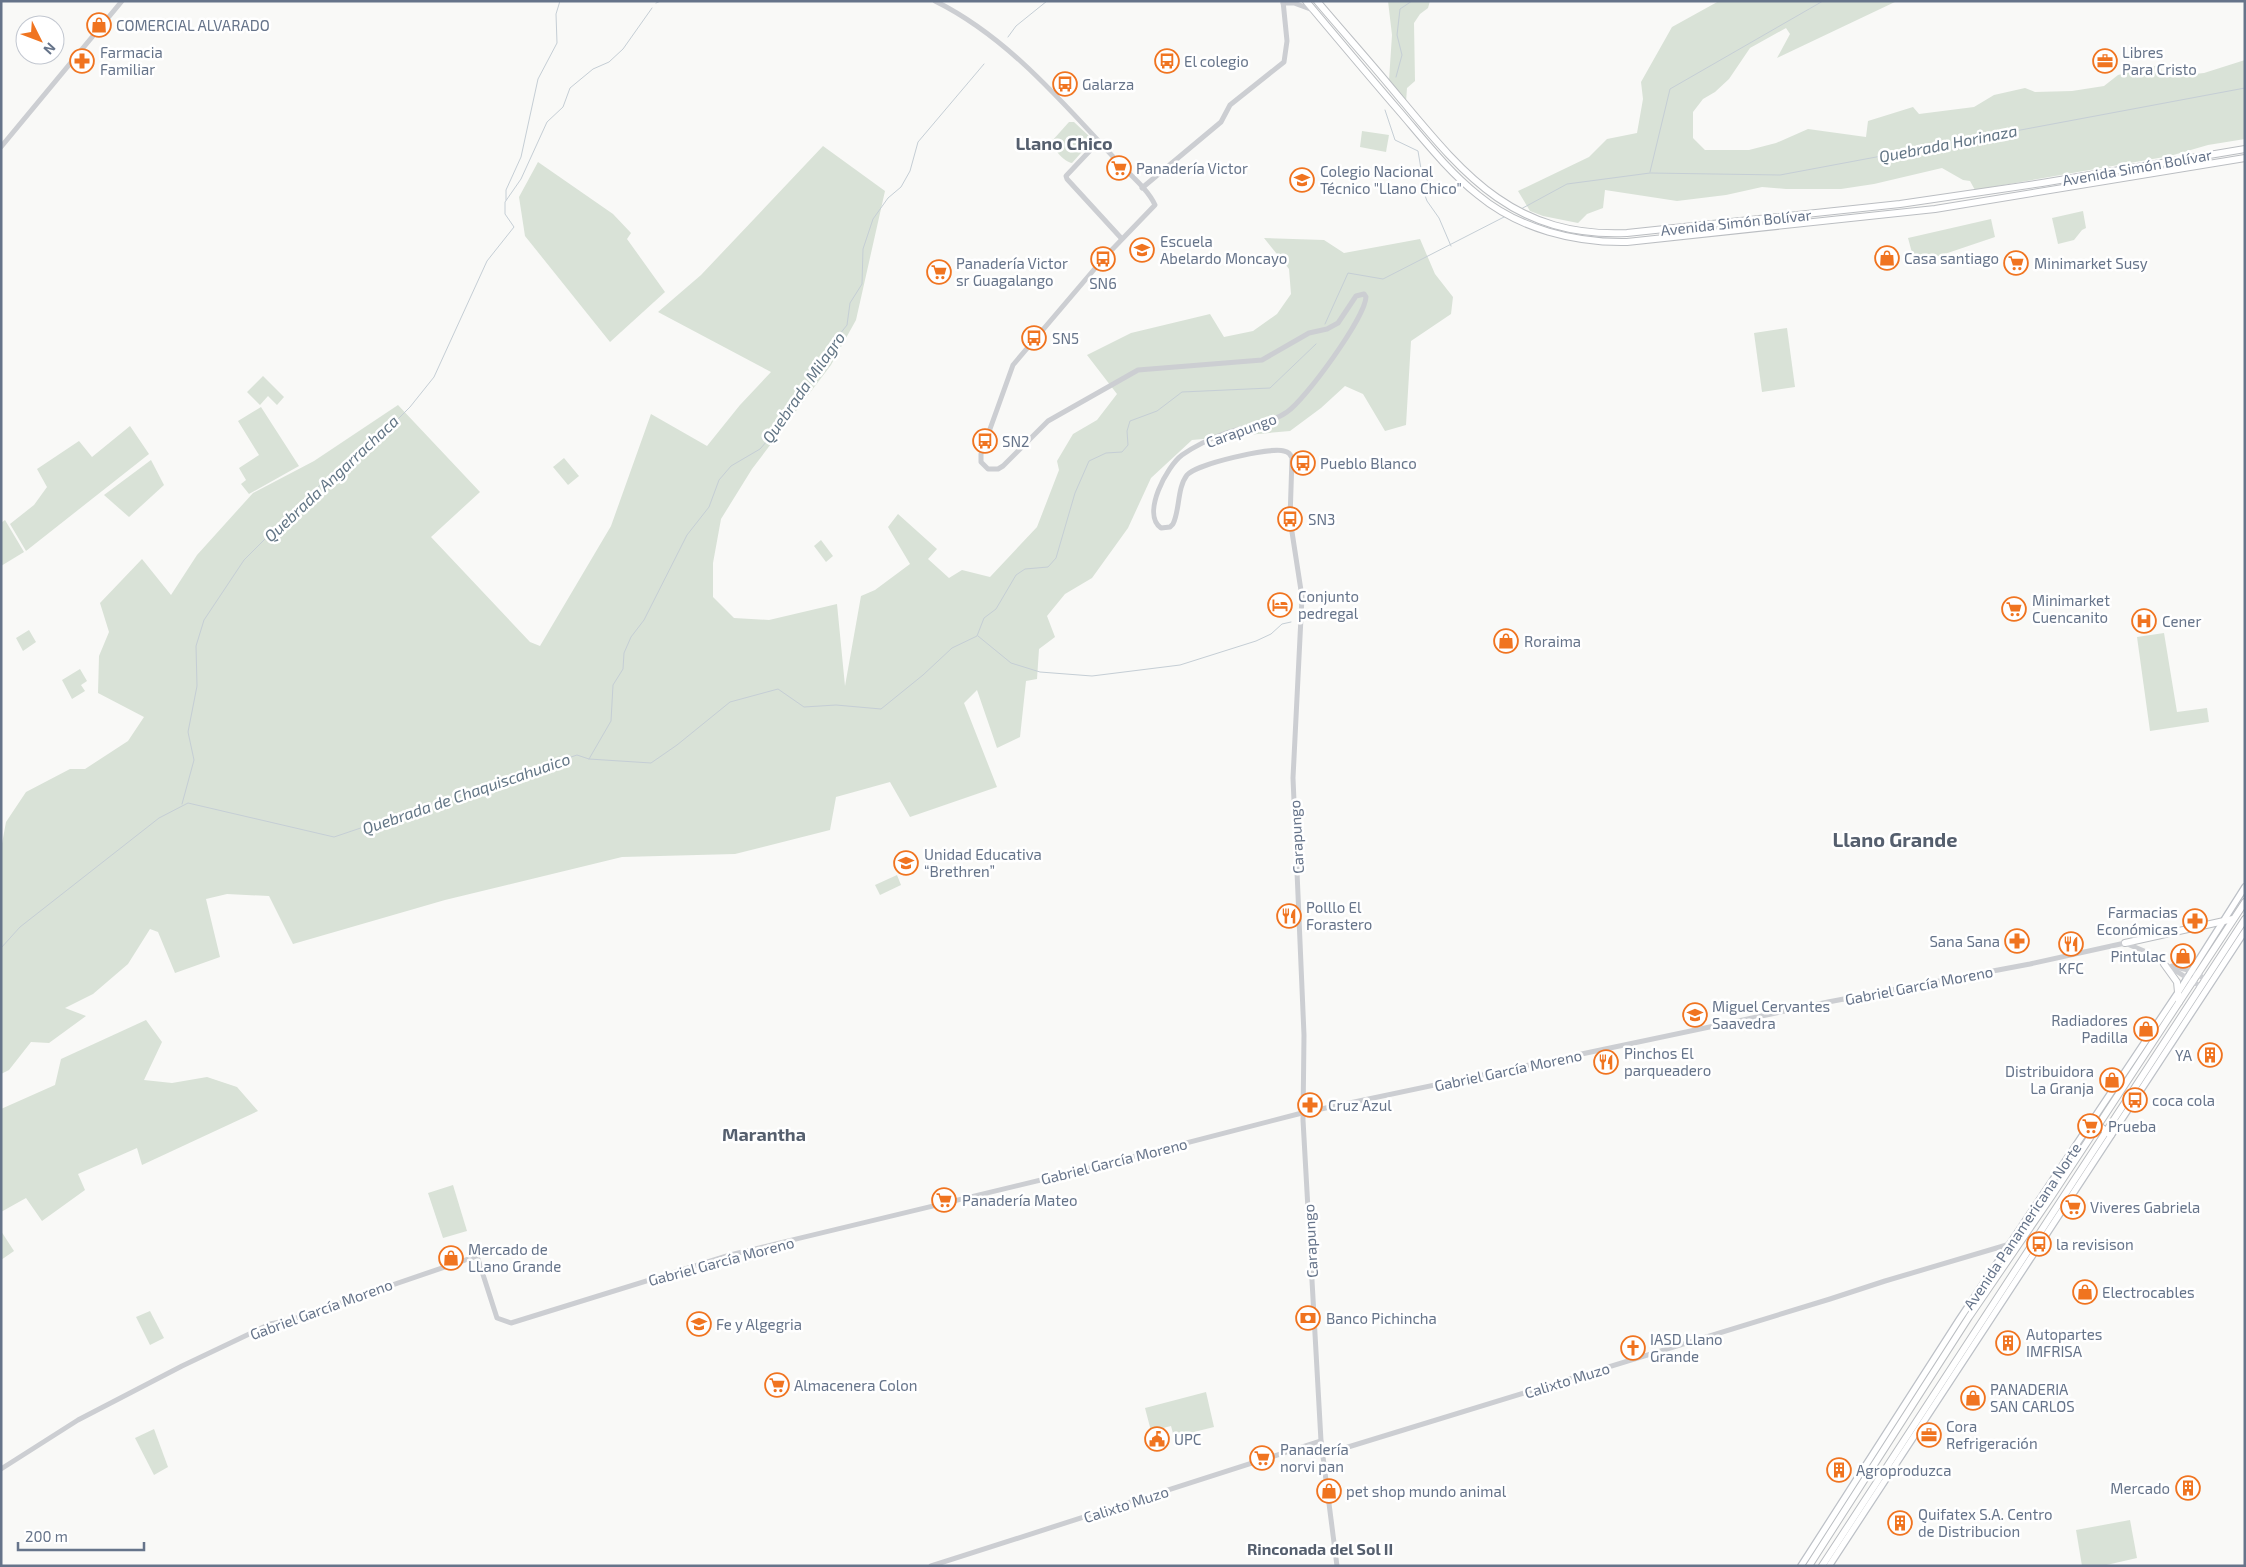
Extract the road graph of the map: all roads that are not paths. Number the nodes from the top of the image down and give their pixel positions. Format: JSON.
{"nodes":[{"id":1,"x":122,"y":1,"type":"edge"},
{"id":2,"x":935,"y":1,"type":"edge"},
{"id":3,"x":1306,"y":1,"type":"edge"},
{"id":4,"x":1317,"y":1,"type":"edge"},
{"id":5,"x":1283,"y":2,"type":"edge"},
{"id":6,"x":1313,"y":10,"type":"junction"},
{"id":7,"x":1099,"y":141,"type":"junction"},
{"id":8,"x":1,"y":147,"type":"edge"},
{"id":9,"x":2245,"y":149,"type":"edge"},
{"id":10,"x":2245,"y":158,"type":"edge"},
{"id":11,"x":1142,"y":188,"type":"junction"},
{"id":12,"x":1122,"y":239,"type":"junction"},
{"id":13,"x":2245,"y":887,"type":"edge"},
{"id":14,"x":2245,"y":902,"type":"edge"},
{"id":15,"x":2245,"y":919,"type":"edge"},
{"id":16,"x":2233,"y":920,"type":"junction"},
{"id":17,"x":2224,"y":922,"type":"junction"},
{"id":18,"x":2242,"y":931,"type":"edge"},
{"id":19,"x":2141,"y":940,"type":"junction"},
{"id":20,"x":2125,"y":943,"type":"junction"},
{"id":21,"x":2141,"y":950,"type":"junction"},
{"id":22,"x":2164,"y":964,"type":"junction"},
{"id":23,"x":2197,"y":972,"type":"junction"},
{"id":24,"x":2205,"y":979,"type":"junction"},
{"id":25,"x":2190,"y":980,"type":"junction"},
{"id":26,"x":2200,"y":986,"type":"junction"},
{"id":27,"x":2179,"y":991,"type":"junction"},
{"id":28,"x":2179,"y":1002,"type":"junction"},
{"id":29,"x":1302,"y":1113,"type":"junction"},
{"id":30,"x":2098,"y":1125,"type":"junction"},
{"id":31,"x":2109,"y":1133,"type":"junction"},
{"id":32,"x":2048,"y":1195,"type":"junction"},
{"id":33,"x":2012,"y":1244,"type":"junction"},
{"id":34,"x":1992,"y":1309,"type":"junction"},
{"id":35,"x":1321,"y":1441,"type":"junction"},
{"id":36,"x":1322,"y":1454,"type":"junction"},
{"id":37,"x":1,"y":1470,"type":"edge"},
{"id":38,"x":1850,"y":1502,"type":"junction"},
{"id":39,"x":1860,"y":1509,"type":"junction"},
{"id":40,"x":931,"y":1566,"type":"edge"},
{"id":41,"x":1337,"y":1566,"type":"edge"},
{"id":42,"x":1801,"y":1566,"type":"edge"},
{"id":43,"x":1809,"y":1566,"type":"edge"},
{"id":44,"x":1822,"y":1566,"type":"edge"},
{"id":45,"x":1829,"y":1566,"type":"edge"}],
"edges":[{"from":1,"to":8,"type":"street"},
{"from":2,"to":7,"type":"street"},
{"from":3,"to":6,"type":"highway"},
{"from":4,"to":9,"type":"highway","name":"Avenida Simón Bolívar"},
{"from":5,"to":6,"type":"street"},
{"from":5,"to":11,"type":"street"},
{"from":6,"to":10,"type":"highway","name":"Avenida Simón Bolívar"},
{"from":7,"to":11,"type":"street"},
{"from":7,"to":12,"type":"street"},
{"from":11,"to":12,"type":"street","name":"Carapungo"},
{"from":12,"to":29,"type":"street","name":"Carapungo"},
{"from":13,"to":17,"type":"main road","name":"Avenida Panamericana Norte"},
{"from":14,"to":16,"type":"highway","name":"Avenida Panamericana Norte"},
{"from":15,"to":18,"type":"highway","name":"Avenida Panamericana Norte"},
{"from":16,"to":17,"type":"highway"},
{"from":16,"to":23,"type":"highway","name":"Avenida Panamericana Norte"},
{"from":17,"to":19,"type":"highway"},
{"from":17,"to":23,"type":"main road","name":"Avenida Panamericana Norte"},
{"from":18,"to":24,"type":"highway","name":"Avenida Panamericana Norte"},
{"from":18,"to":31,"type":"main road","name":"Avenida Panamericana Norte"},
{"from":19,"to":20,"type":"highway"},
{"from":19,"to":21,"type":"street"},
{"from":20,"to":21,"type":"street"},
{"from":20,"to":29,"type":"street","name":"Gabriel García Moreno"},
{"from":21,"to":22,"type":"street"},
{"from":22,"to":23,"type":"street"},
{"from":22,"to":25,"type":"street"},
{"from":22,"to":27,"type":"highway"},
{"from":23,"to":24,"type":"street"},
{"from":23,"to":25,"type":"highway","name":"Avenida Panamericana Norte"},
{"from":24,"to":26,"type":"highway","name":"Avenida Panamericana Norte"},
{"from":25,"to":26,"type":"street"},
{"from":25,"to":27,"type":"main road","name":"Avenida Panamericana Norte"},
{"from":25,"to":28,"type":"highway","name":"Avenida Panamericana Norte"},
{"from":26,"to":31,"type":"highway","name":"Avenida Panamericana Norte"},
{"from":27,"to":28,"type":"highway"},
{"from":27,"to":32,"type":"main road","name":"Avenida Panamericana Norte"},
{"from":28,"to":30,"type":"highway","name":"Avenida Panamericana Norte"},
{"from":29,"to":35,"type":"street","name":"Carapungo"},
{"from":29,"to":37,"type":"street","name":"Gabriel García Moreno"},
{"from":30,"to":31,"type":"highway"},
{"from":30,"to":32,"type":"highway","name":"Avenida Panamericana Norte"},
{"from":31,"to":34,"type":"highway","name":"Avenida Panamericana Norte"},
{"from":32,"to":33,"type":"main road","name":"Avenida Panamericana Norte"},
{"from":32,"to":38,"type":"highway","name":"Avenida Panamericana Norte"},
{"from":33,"to":36,"type":"street","name":"Calixto Muzo"},
{"from":33,"to":42,"type":"main road","name":"Avenida Panamericana Norte"},
{"from":34,"to":39,"type":"highway","name":"Avenida Panamericana Norte"},
{"from":34,"to":45,"type":"main road","name":"Avenida Panamericana Norte"},
{"from":35,"to":36,"type":"street","name":"Carapungo"},
{"from":35,"to":40,"type":"street","name":"Calixto Muzo"},
{"from":36,"to":41,"type":"street","name":"Carapungo"},
{"from":38,"to":39,"type":"highway"},
{"from":38,"to":43,"type":"highway","name":"Avenida Panamericana Norte"},
{"from":39,"to":44,"type":"highway","name":"Avenida Panamericana Norte"}]}
